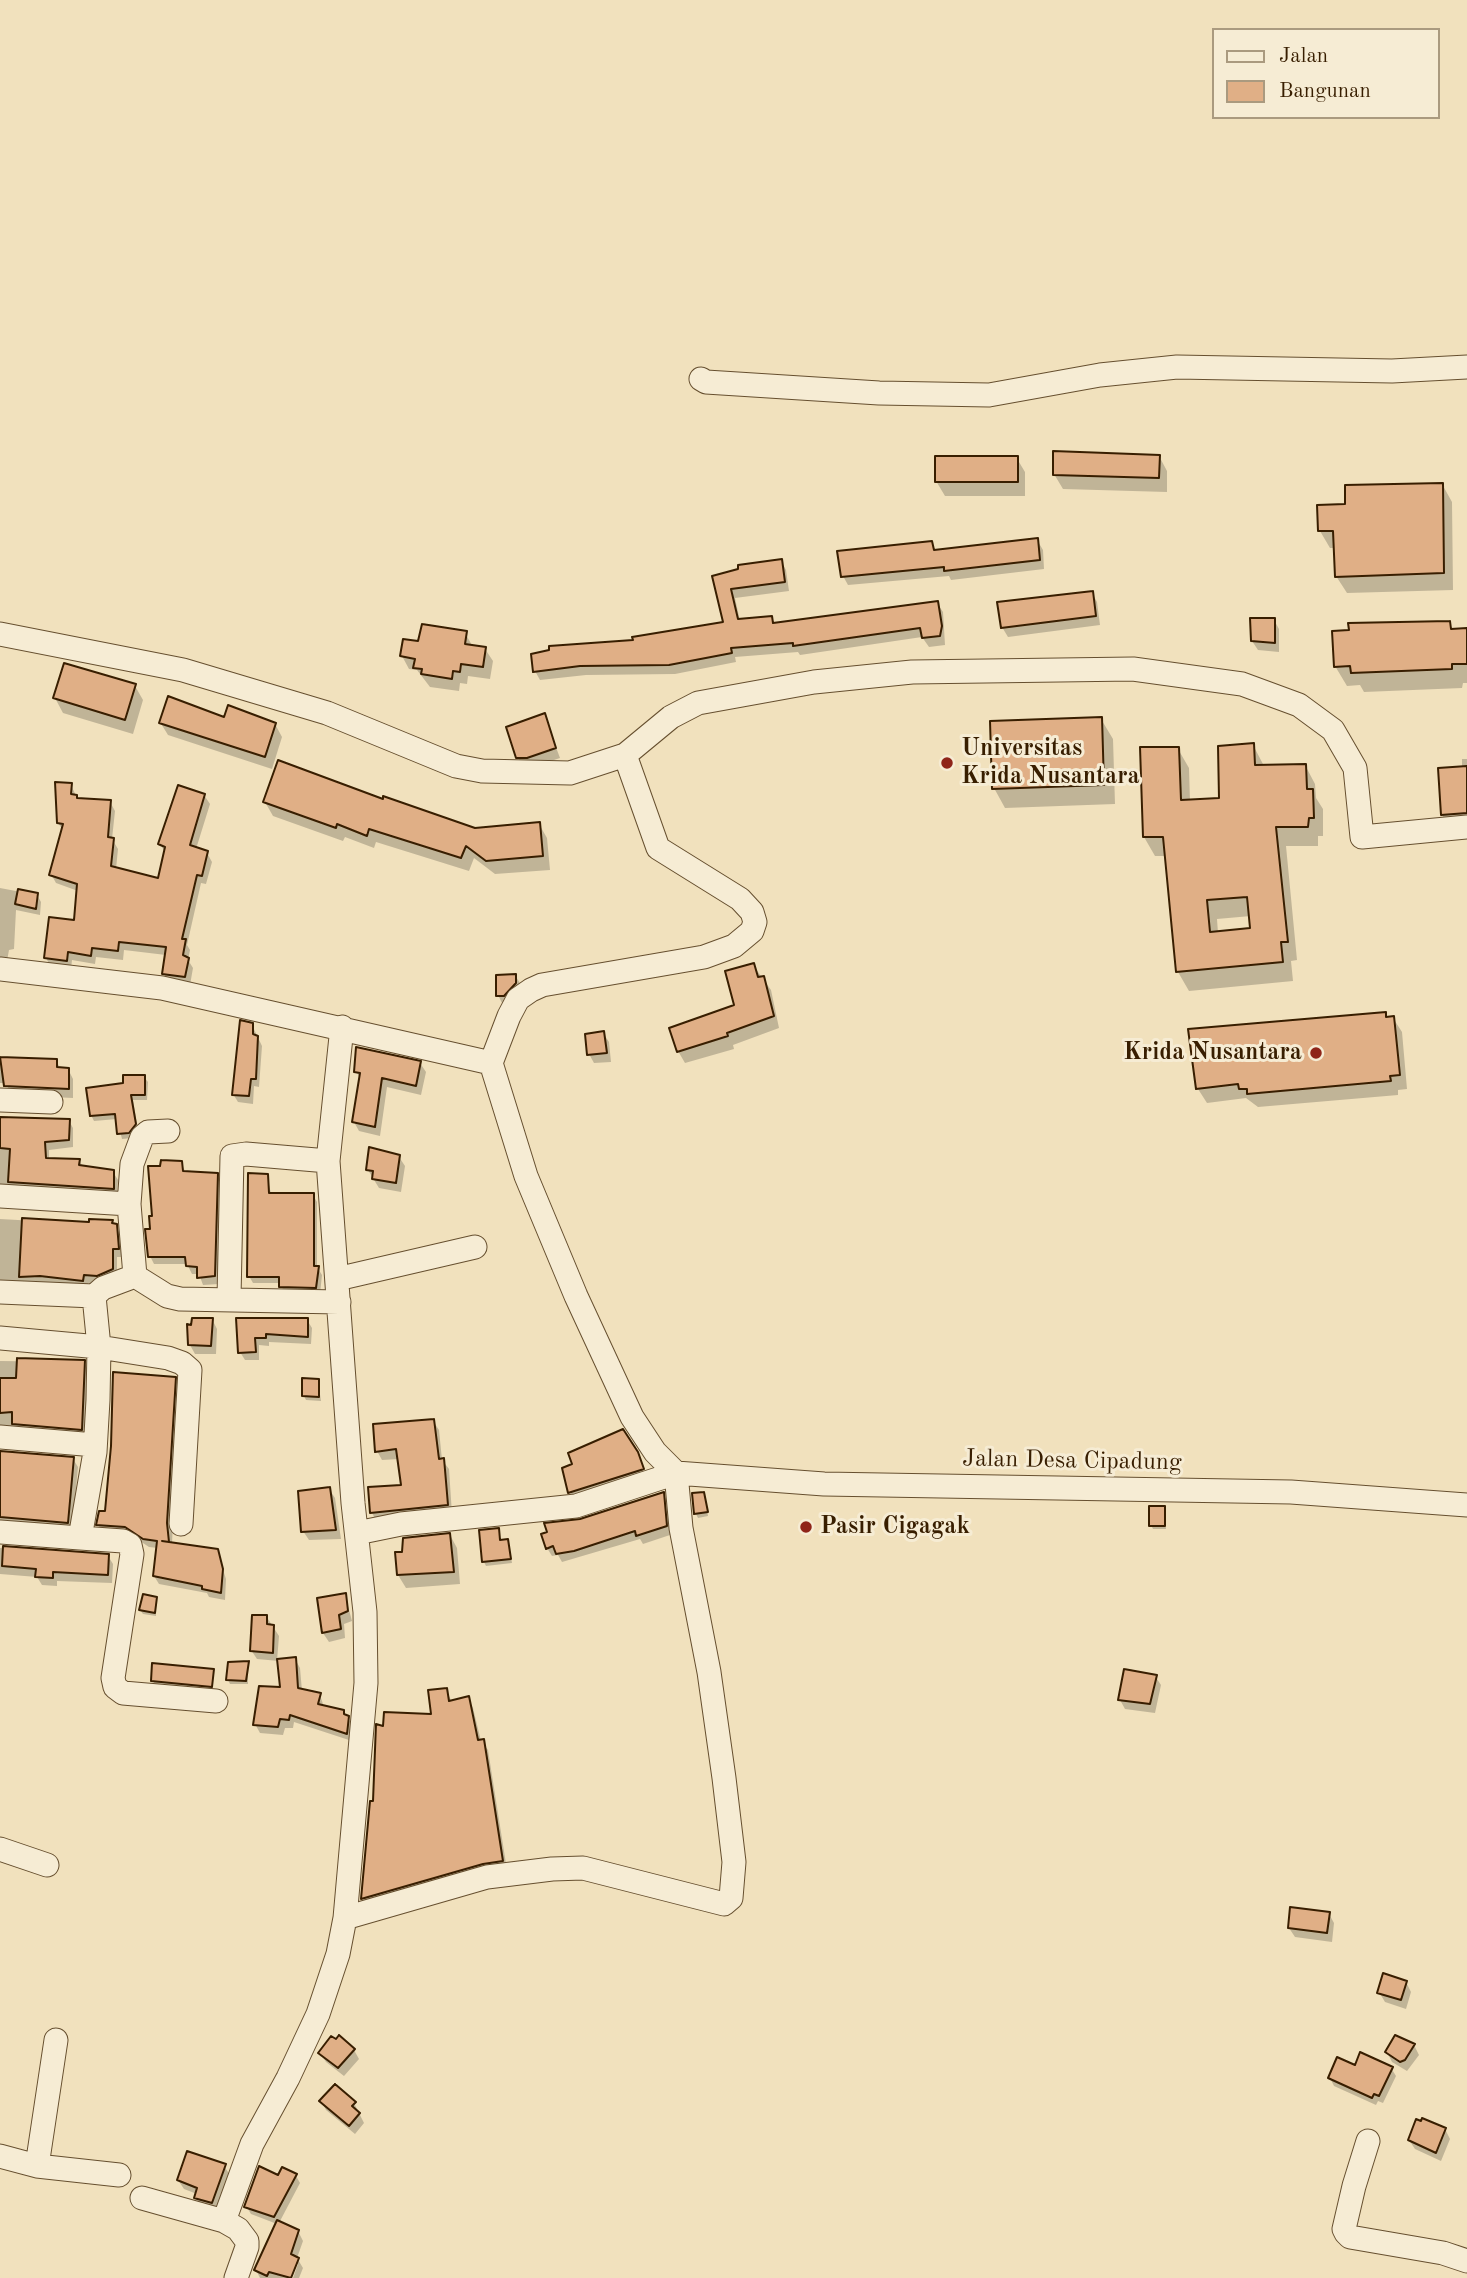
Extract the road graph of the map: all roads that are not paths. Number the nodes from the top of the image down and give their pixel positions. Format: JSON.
{"nodes":[{"id":1,"x":1467,"y":367,"type":"edge"},
{"id":2,"x":701,"y":379,"type":"dead end"},
{"id":3,"x":0,"y":634,"type":"edge"},
{"id":4,"x":625,"y":755,"type":"junction"},
{"id":5,"x":1467,"y":827,"type":"edge"},
{"id":6,"x":0,"y":969,"type":"edge"},
{"id":7,"x":342,"y":1027,"type":"junction"},
{"id":8,"x":491,"y":1063,"type":"junction"},
{"id":9,"x":0,"y":1100,"type":"edge"},
{"id":10,"x":51,"y":1102,"type":"dead end"},
{"id":11,"x":167,"y":1131,"type":"dead end"},
{"id":12,"x":328,"y":1161,"type":"junction"},
{"id":13,"x":0,"y":1196,"type":"edge"},
{"id":14,"x":129,"y":1204,"type":"junction"},
{"id":15,"x":475,"y":1247,"type":"dead end"},
{"id":16,"x":135,"y":1276,"type":"junction"},
{"id":17,"x":337,"y":1279,"type":"junction"},
{"id":18,"x":0,"y":1292,"type":"edge"},
{"id":19,"x":94,"y":1296,"type":"junction"},
{"id":20,"x":229,"y":1298,"type":"junction"},
{"id":21,"x":339,"y":1303,"type":"junction"},
{"id":22,"x":0,"y":1338,"type":"edge"},
{"id":23,"x":99,"y":1347,"type":"junction"},
{"id":24,"x":0,"y":1437,"type":"edge"},
{"id":25,"x":95,"y":1445,"type":"junction"},
{"id":26,"x":676,"y":1473,"type":"junction"},
{"id":27,"x":1467,"y":1505,"type":"edge"},
{"id":28,"x":181,"y":1524,"type":"dead end"},
{"id":29,"x":0,"y":1532,"type":"edge"},
{"id":30,"x":357,"y":1533,"type":"junction"},
{"id":31,"x":80,"y":1538,"type":"junction"},
{"id":32,"x":216,"y":1701,"type":"dead end"},
{"id":33,"x":0,"y":1849,"type":"edge"},
{"id":34,"x":47,"y":1865,"type":"dead end"},
{"id":35,"x":345,"y":1918,"type":"junction"},
{"id":36,"x":56,"y":2040,"type":"dead end"},
{"id":37,"x":1368,"y":2141,"type":"dead end"},
{"id":38,"x":0,"y":2156,"type":"edge"},
{"id":39,"x":37,"y":2166,"type":"junction"},
{"id":40,"x":119,"y":2175,"type":"dead end"},
{"id":41,"x":142,"y":2198,"type":"dead end"},
{"id":42,"x":224,"y":2221,"type":"junction"},
{"id":43,"x":1467,"y":2261,"type":"edge"},
{"id":44,"x":236,"y":2278,"type":"edge"}],
"edges":[{"from":1,"to":2,"type":"street"},
{"from":3,"to":4,"type":"street"},
{"from":4,"to":5,"type":"street"},
{"from":4,"to":8,"type":"street"},
{"from":6,"to":7,"type":"street"},
{"from":7,"to":8,"type":"street"},
{"from":7,"to":12,"type":"street"},
{"from":8,"to":26,"type":"street"},
{"from":9,"to":10,"type":"street"},
{"from":11,"to":14,"type":"street"},
{"from":12,"to":17,"type":"street"},
{"from":12,"to":20,"type":"street"},
{"from":13,"to":14,"type":"street"},
{"from":14,"to":16,"type":"street"},
{"from":15,"to":17,"type":"street"},
{"from":16,"to":19,"type":"street"},
{"from":16,"to":20,"type":"street"},
{"from":17,"to":21,"type":"street"},
{"from":18,"to":19,"type":"street"},
{"from":19,"to":23,"type":"street"},
{"from":20,"to":21,"type":"street"},
{"from":21,"to":30,"type":"street"},
{"from":22,"to":23,"type":"street"},
{"from":23,"to":25,"type":"street"},
{"from":23,"to":28,"type":"street"},
{"from":24,"to":25,"type":"street"},
{"from":25,"to":31,"type":"street"},
{"from":26,"to":27,"type":"street","name":"Jalan Desa Cipadung"},
{"from":26,"to":30,"type":"street"},
{"from":26,"to":35,"type":"street"},
{"from":29,"to":31,"type":"street"},
{"from":30,"to":35,"type":"street"},
{"from":31,"to":32,"type":"street"},
{"from":33,"to":34,"type":"street"},
{"from":35,"to":42,"type":"street"},
{"from":36,"to":39,"type":"street"},
{"from":37,"to":43,"type":"street"},
{"from":38,"to":39,"type":"street"},
{"from":39,"to":40,"type":"street"},
{"from":41,"to":42,"type":"street"},
{"from":42,"to":44,"type":"street"}]}
